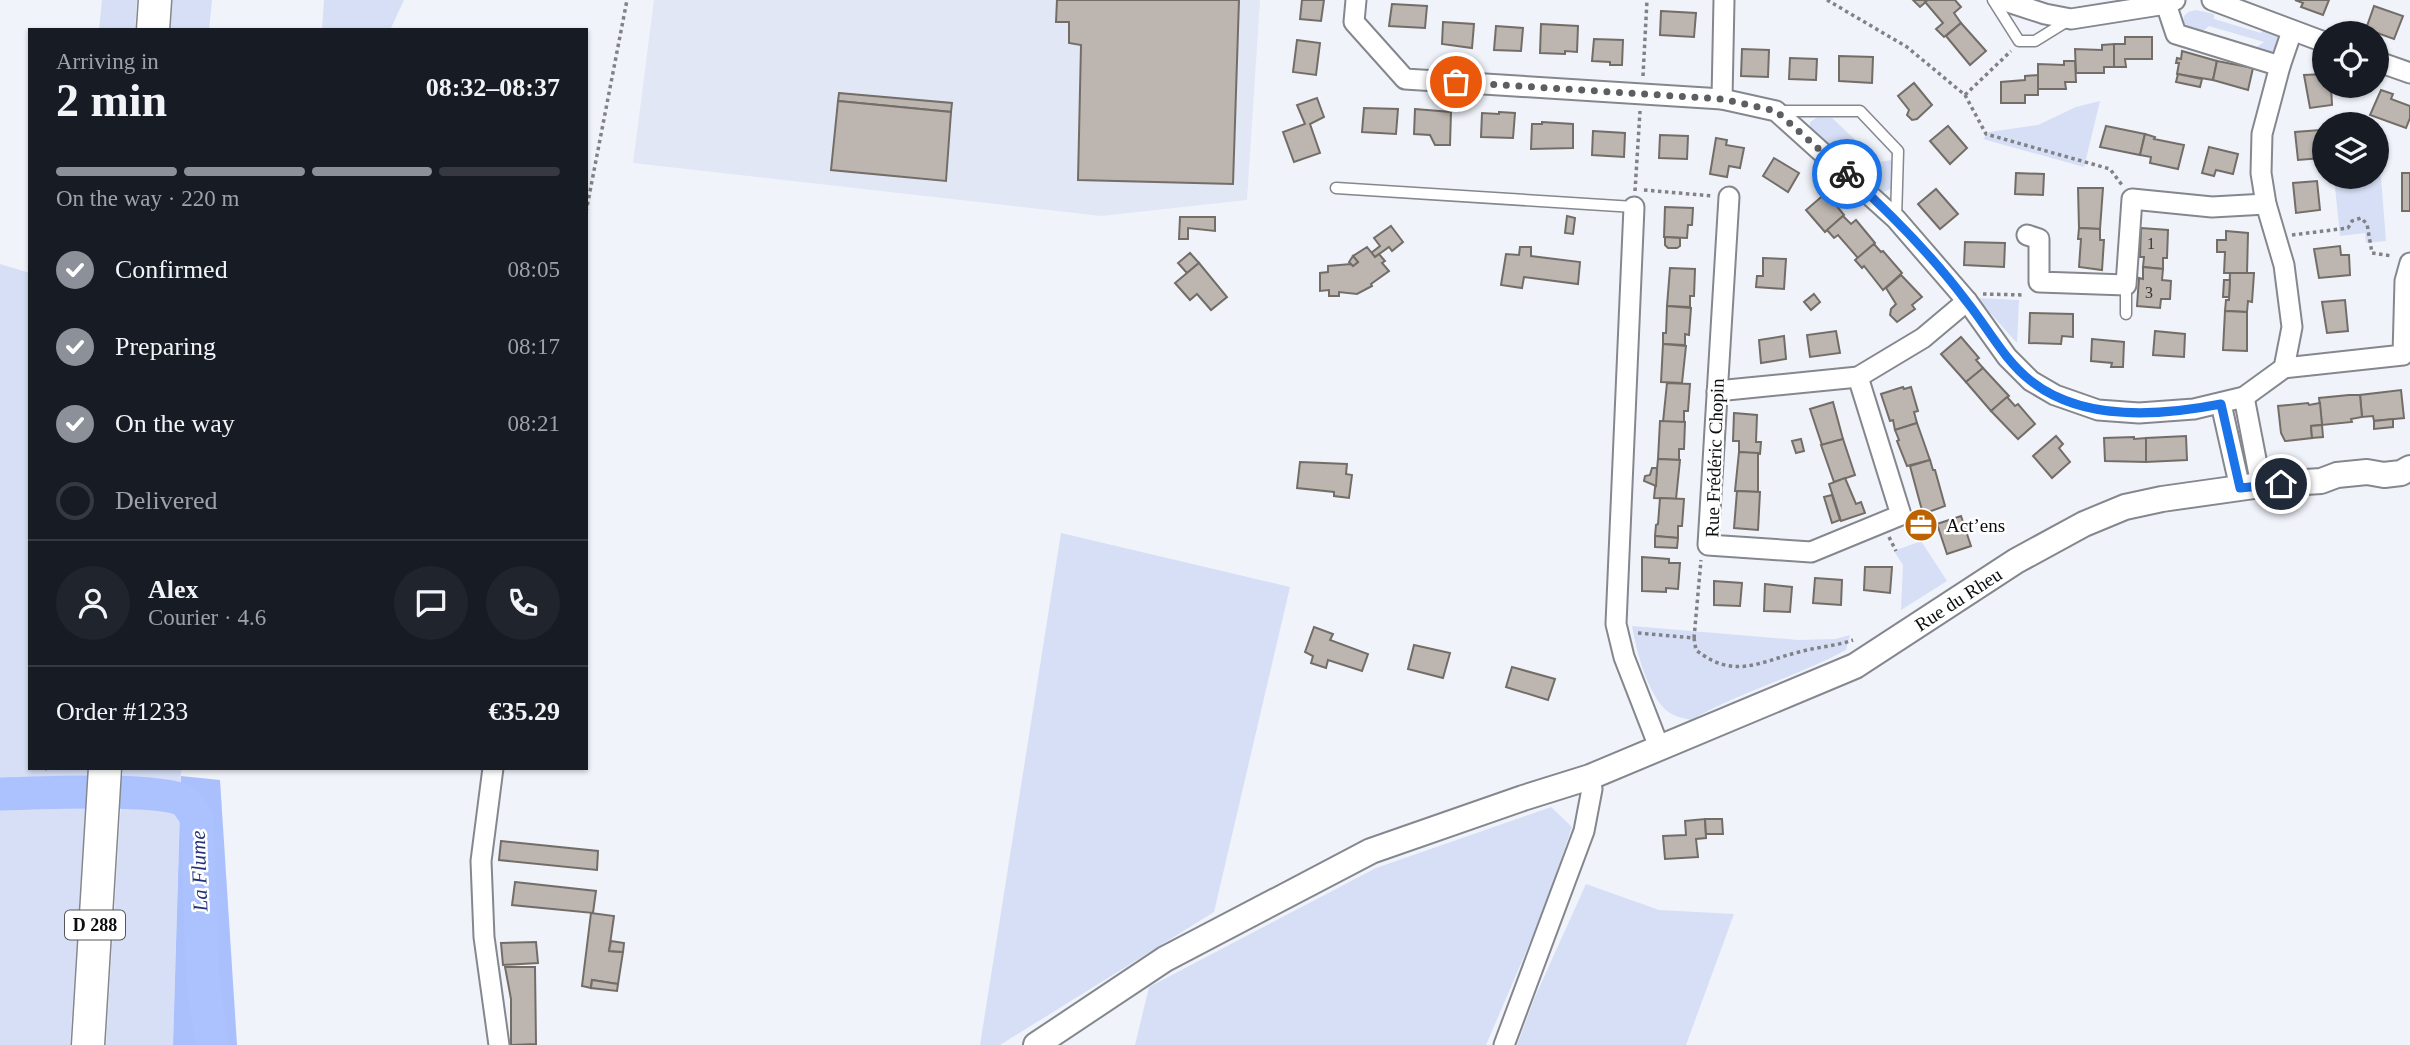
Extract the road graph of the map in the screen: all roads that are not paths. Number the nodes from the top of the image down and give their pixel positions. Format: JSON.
{"nodes":[{"id":1,"x":155,"y":0,"type":"edge"},
{"id":2,"x":1356,"y":0,"type":"edge"},
{"id":3,"x":1724,"y":0,"type":"edge"},
{"id":4,"x":1993,"y":0,"type":"edge"},
{"id":5,"x":2002,"y":0,"type":"edge"},
{"id":6,"x":2216,"y":1,"type":"edge"},
{"id":7,"x":2170,"y":2,"type":"edge"},
{"id":8,"x":2071,"y":19,"type":"junction"},
{"id":9,"x":153,"y":28,"type":"edge"},
{"id":10,"x":2292,"y":31,"type":"junction"},
{"id":11,"x":2312,"y":38,"type":"edge"},
{"id":12,"x":2280,"y":66,"type":"junction"},
{"id":13,"x":2389,"y":66,"type":"edge"},
{"id":14,"x":2410,"y":73,"type":"edge"},
{"id":15,"x":1722,"y":99,"type":"junction"},
{"id":16,"x":1776,"y":111,"type":"junction"},
{"id":17,"x":1336,"y":188,"type":"dead end"},
{"id":18,"x":1729,"y":197,"type":"road end"},
{"id":19,"x":1635,"y":198,"type":"joint"},
{"id":20,"x":2266,"y":204,"type":"junction"},
{"id":21,"x":1896,"y":219,"type":"junction"},
{"id":22,"x":2027,"y":235,"type":"dead end"},
{"id":23,"x":2404,"y":260,"type":"edge"},
{"id":24,"x":2126,"y":285,"type":"junction"},
{"id":25,"x":1963,"y":297,"type":"junction"},
{"id":26,"x":2126,"y":314,"type":"dead end"},
{"id":27,"x":2284,"y":368,"type":"junction"},
{"id":28,"x":1858,"y":377,"type":"junction"},
{"id":29,"x":1717,"y":391,"type":"junction"},
{"id":30,"x":2244,"y":397,"type":"junction"},
{"id":31,"x":2221,"y":404,"type":"junction"},
{"id":32,"x":2410,"y":468,"type":"edge"},
{"id":33,"x":2250,"y":487,"type":"junction"},
{"id":34,"x":1659,"y":747,"type":"junction"},
{"id":35,"x":493,"y":770,"type":"edge"},
{"id":36,"x":1590,"y":777,"type":"junction"},
{"id":37,"x":104,"y":784,"type":"edge"},
{"id":38,"x":88,"y":1045,"type":"edge"},
{"id":39,"x":499,"y":1045,"type":"edge"},
{"id":40,"x":1036,"y":1045,"type":"edge"},
{"id":41,"x":1504,"y":1045,"type":"edge"}],
"edges":[{"from":1,"to":9,"type":"main road"},
{"from":2,"to":15,"type":"street"},
{"from":3,"to":15,"type":"street"},
{"from":4,"to":8,"type":"lane"},
{"from":5,"to":8,"type":"street"},
{"from":6,"to":10,"type":"street"},
{"from":7,"to":8,"type":"street"},
{"from":7,"to":12,"type":"street"},
{"from":10,"to":11,"type":"street"},
{"from":10,"to":12,"type":"street"},
{"from":12,"to":20,"type":"street"},
{"from":13,"to":14,"type":"street"},
{"from":15,"to":16,"type":"street"},
{"from":16,"to":21,"type":"street"},
{"from":16,"to":21,"type":"lane"},
{"from":17,"to":19,"type":"lane"},
{"from":18,"to":29,"type":"street","name":"Rue Frédéric Chopin"},
{"from":19,"to":34,"type":"street"},
{"from":20,"to":24,"type":"street"},
{"from":20,"to":27,"type":"street"},
{"from":21,"to":25,"type":"street"},
{"from":22,"to":24,"type":"street"},
{"from":23,"to":27,"type":"street"},
{"from":24,"to":26,"type":"lane"},
{"from":25,"to":28,"type":"street"},
{"from":25,"to":31,"type":"street"},
{"from":27,"to":30,"type":"street"},
{"from":28,"to":29,"type":"street"},
{"from":28,"to":29,"type":"street","name":"Rue Frédéric Chopin"},
{"from":30,"to":31,"type":"street"},
{"from":30,"to":33,"type":"street"},
{"from":31,"to":33,"type":"street"},
{"from":32,"to":33,"type":"street","name":"Rue du Rheu"},
{"from":33,"to":34,"type":"street","name":"Rue du Rheu"},
{"from":34,"to":36,"type":"street","name":"Rue du Rheu"},
{"from":35,"to":39,"type":"street"},
{"from":36,"to":40,"type":"street","name":"Rue du Rheu"},
{"from":36,"to":41,"type":"street"},
{"from":37,"to":38,"type":"main road","number":"D 288"}]}
